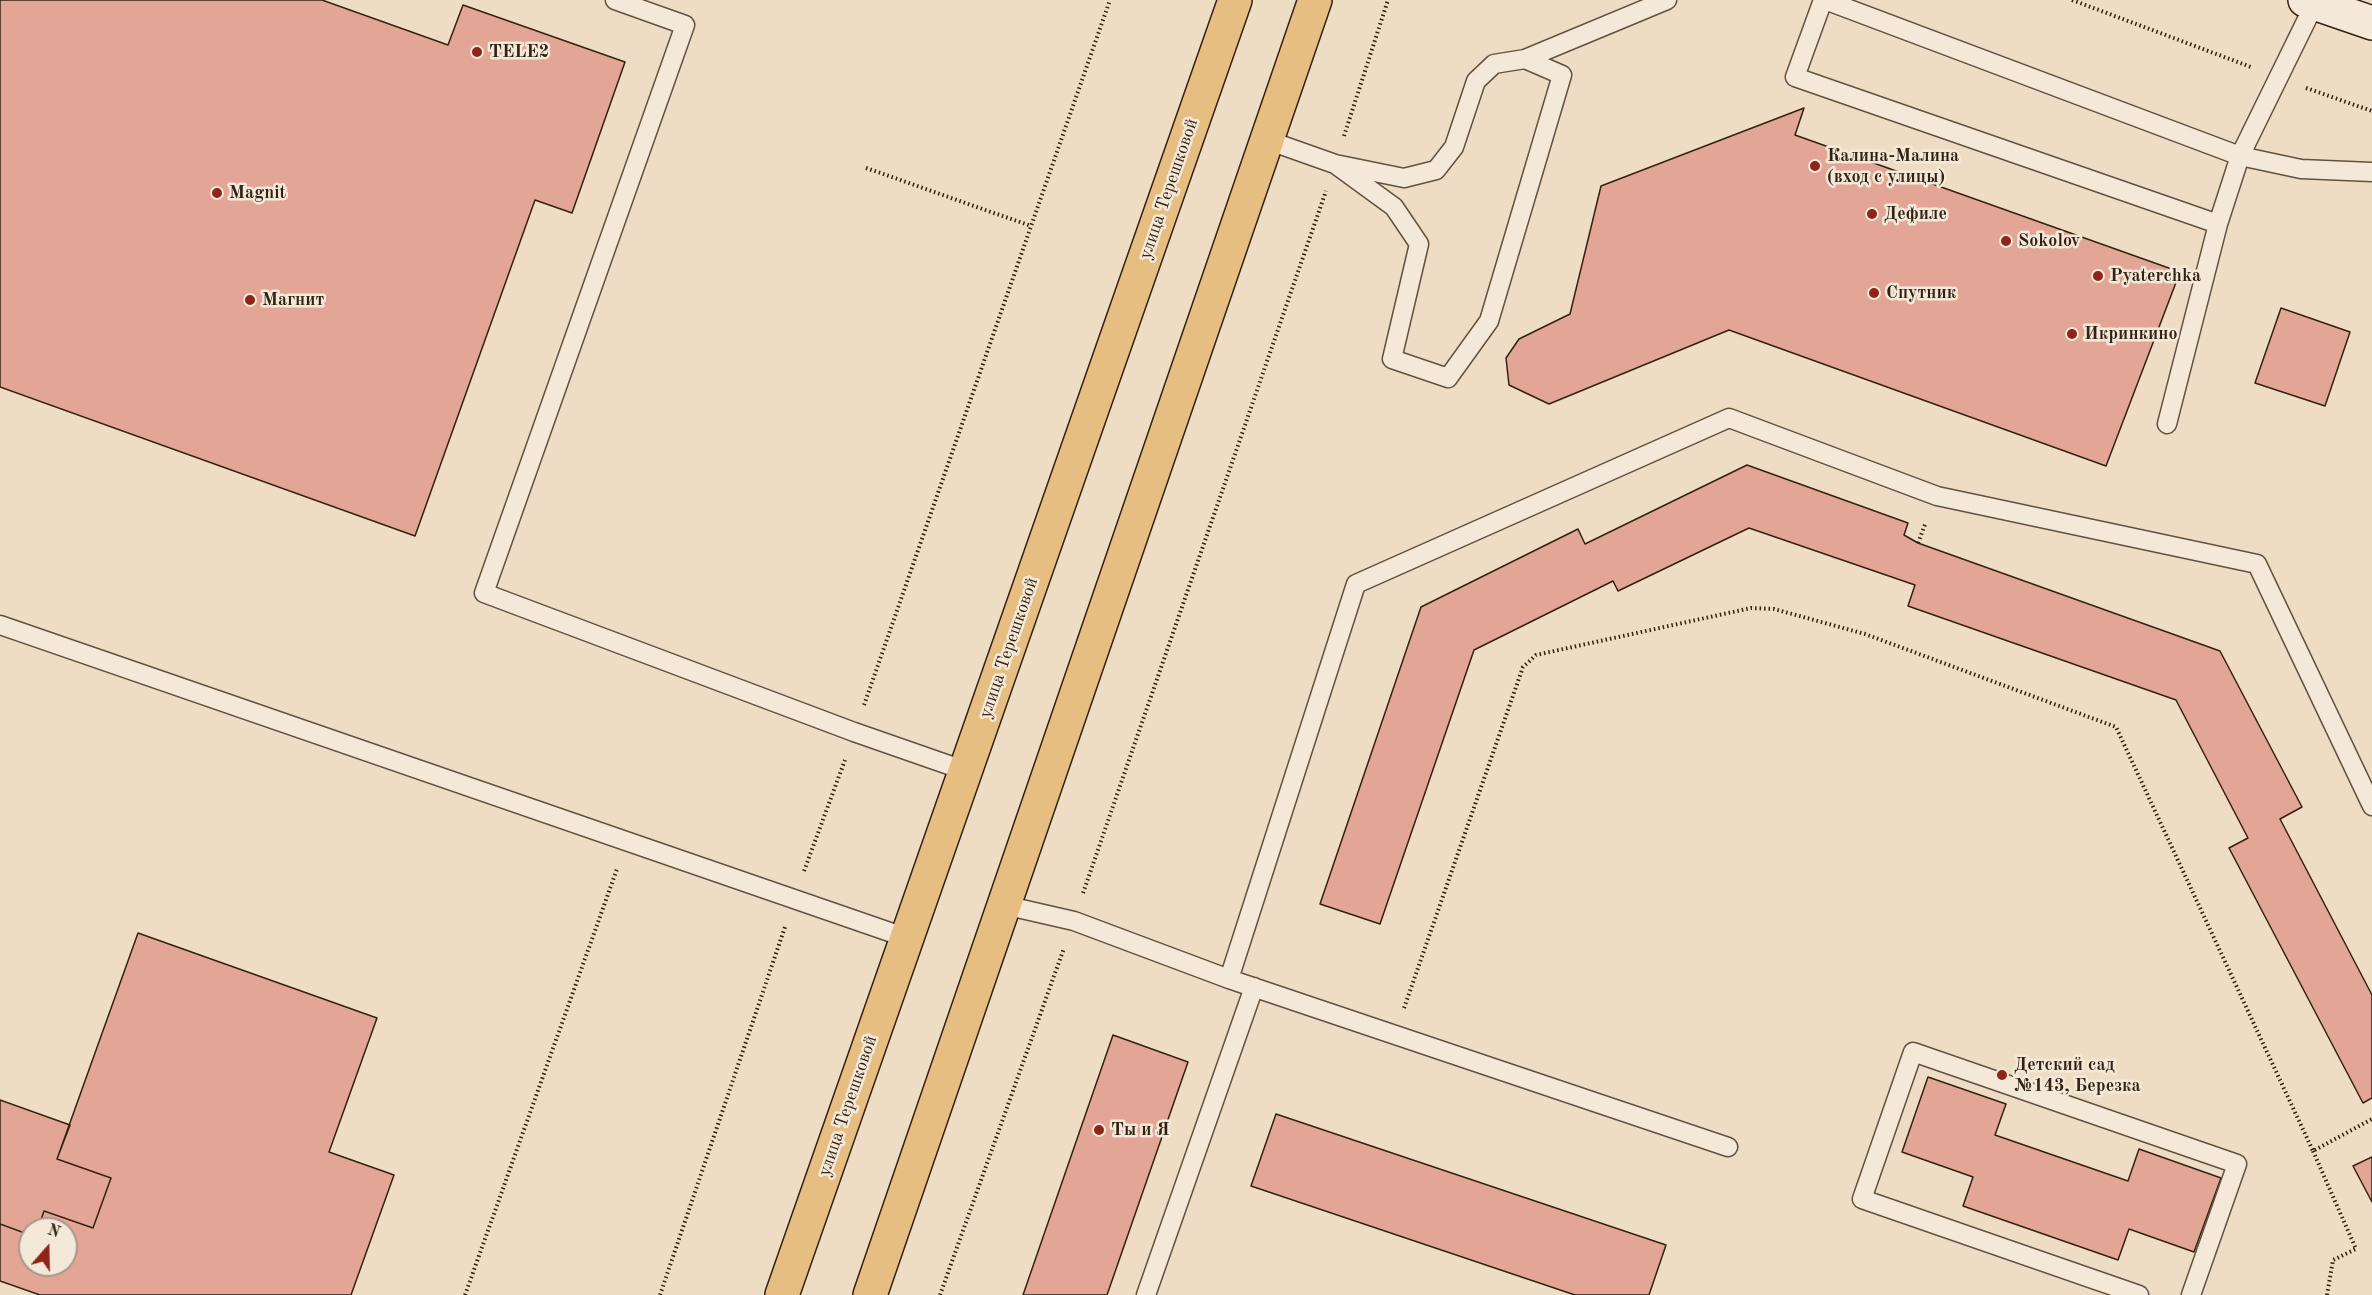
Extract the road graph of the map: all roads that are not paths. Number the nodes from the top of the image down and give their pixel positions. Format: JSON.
{"nodes":[{"id":1,"x":615,"y":0,"type":"edge"},
{"id":2,"x":1235,"y":0,"type":"edge"},
{"id":3,"x":1316,"y":0,"type":"edge"},
{"id":4,"x":1667,"y":0,"type":"edge"},
{"id":5,"x":1824,"y":0,"type":"edge"},
{"id":6,"x":2310,"y":2,"type":"edge"},
{"id":7,"x":2372,"y":23,"type":"edge"},
{"id":8,"x":1525,"y":59,"type":"junction"},
{"id":9,"x":1267,"y":140,"type":"junction"},
{"id":10,"x":2240,"y":156,"type":"junction"},
{"id":11,"x":1335,"y":164,"type":"junction"},
{"id":12,"x":2372,"y":172,"type":"edge"},
{"id":13,"x":2218,"y":224,"type":"junction"},
{"id":14,"x":2167,"y":424,"type":"dead end"},
{"id":15,"x":0,"y":625,"type":"edge"},
{"id":16,"x":966,"y":771,"type":"junction"},
{"id":17,"x":2372,"y":806,"type":"edge"},
{"id":18,"x":1004,"y":905,"type":"junction"},
{"id":19,"x":907,"y":938,"type":"junction"},
{"id":20,"x":1229,"y":979,"type":"junction"},
{"id":21,"x":1254,"y":987,"type":"junction"},
{"id":22,"x":1728,"y":1147,"type":"dead end"},
{"id":23,"x":782,"y":1295,"type":"edge"},
{"id":24,"x":870,"y":1295,"type":"edge"},
{"id":25,"x":1146,"y":1295,"type":"edge"},
{"id":26,"x":2139,"y":1295,"type":"edge"},
{"id":27,"x":2192,"y":1295,"type":"edge"}],
"edges":[{"from":1,"to":16,"type":"lane"},
{"from":2,"to":16,"type":"main road","name":"улица Терешковой"},
{"from":3,"to":9,"type":"main road"},
{"from":4,"to":8,"type":"lane"},
{"from":5,"to":10,"type":"lane"},
{"from":5,"to":13,"type":"lane"},
{"from":6,"to":7,"type":"main road"},
{"from":6,"to":10,"type":"lane"},
{"from":8,"to":11,"type":"lane"},
{"from":8,"to":11,"type":"lane"},
{"from":9,"to":11,"type":"lane"},
{"from":9,"to":18,"type":"main road"},
{"from":10,"to":12,"type":"lane"},
{"from":10,"to":13,"type":"lane"},
{"from":13,"to":14,"type":"lane"},
{"from":15,"to":19,"type":"lane"},
{"from":16,"to":19,"type":"main road","name":"улица Терешковой"},
{"from":17,"to":20,"type":"lane"},
{"from":18,"to":20,"type":"lane"},
{"from":18,"to":24,"type":"main road"},
{"from":19,"to":23,"type":"main road","name":"улица Терешковой"},
{"from":20,"to":21,"type":"lane"},
{"from":21,"to":22,"type":"lane"},
{"from":21,"to":25,"type":"lane"},
{"from":26,"to":27,"type":"lane"}]}
